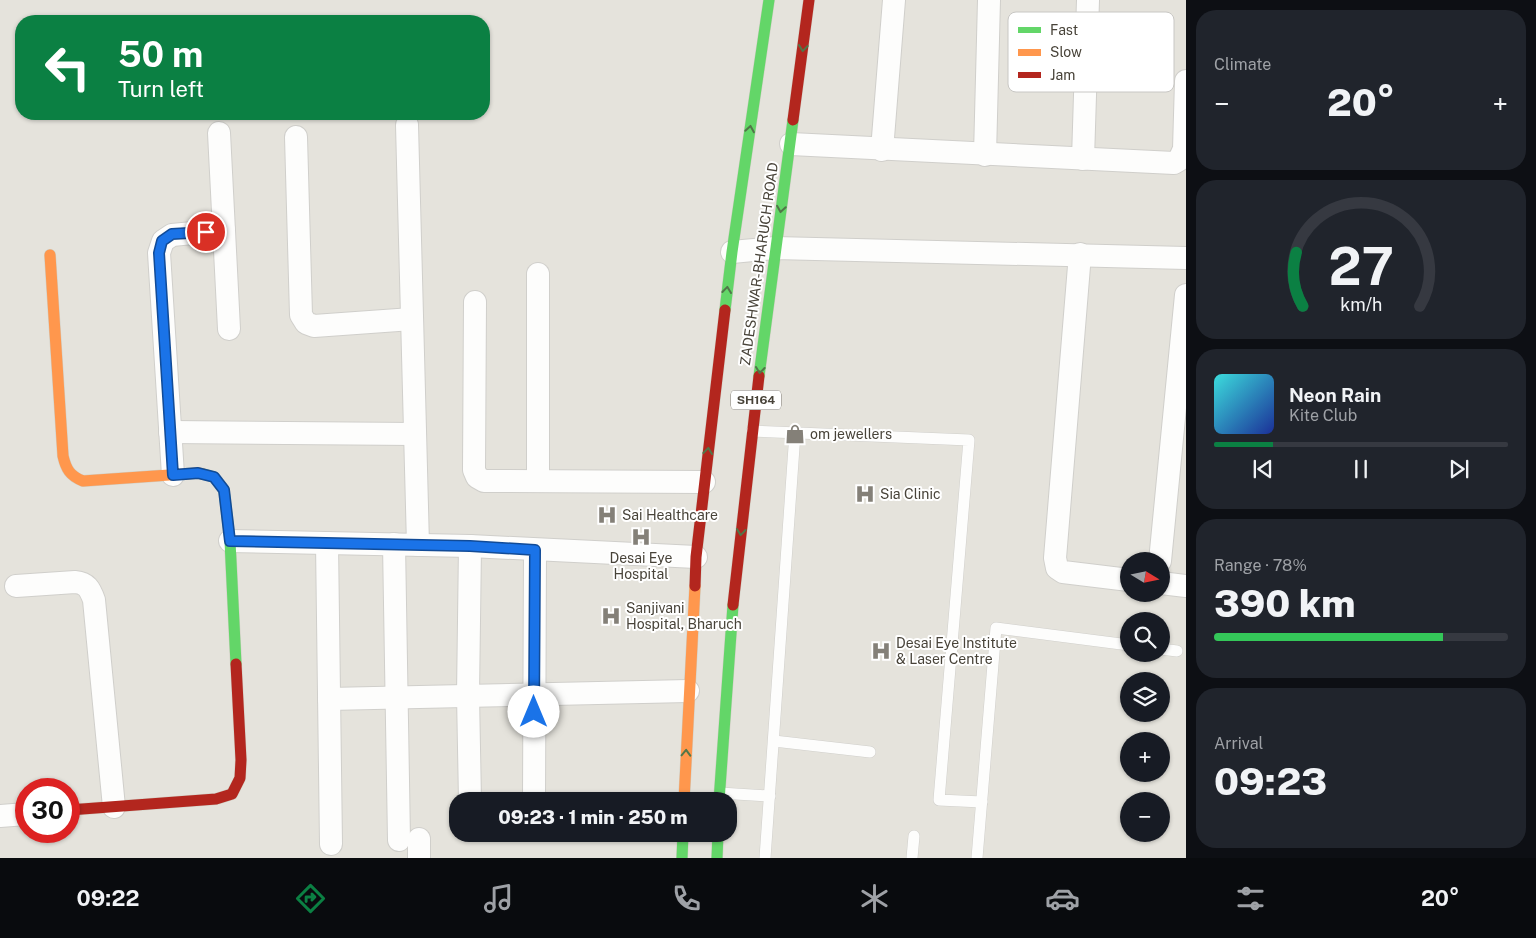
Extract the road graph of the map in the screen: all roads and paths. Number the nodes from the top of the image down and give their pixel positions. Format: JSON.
{"nodes":[{"id":1,"x":769,"y":0,"type":"edge"},
{"id":2,"x":809,"y":0,"type":"edge"},
{"id":3,"x":894,"y":0,"type":"edge"},
{"id":4,"x":989,"y":0,"type":"edge"},
{"id":5,"x":1186,"y":81,"type":"edge"},
{"id":6,"x":1085,"y":92,"type":"edge"},
{"id":7,"x":407,"y":125,"type":"dead end"},
{"id":8,"x":218,"y":133,"type":"dead end"},
{"id":9,"x":296,"y":137,"type":"dead end"},
{"id":10,"x":790,"y":144,"type":"junction"},
{"id":11,"x":882,"y":150,"type":"junction"},
{"id":12,"x":985,"y":154,"type":"junction"},
{"id":13,"x":1083,"y":159,"type":"junction"},
{"id":14,"x":224,"y":230,"type":"junction"},
{"id":15,"x":775,"y":248,"type":"junction"},
{"id":16,"x":732,"y":252,"type":"junction"},
{"id":17,"x":1080,"y":254,"type":"junction"},
{"id":18,"x":50,"y":255,"type":"dead end"},
{"id":19,"x":1186,"y":258,"type":"edge"},
{"id":20,"x":538,"y":274,"type":"dead end"},
{"id":21,"x":1186,"y":295,"type":"edge"},
{"id":22,"x":475,"y":302,"type":"dead end"},
{"id":23,"x":412,"y":319,"type":"junction"},
{"id":24,"x":229,"y":329,"type":"dead end"},
{"id":25,"x":752,"y":431,"type":"junction"},
{"id":26,"x":170,"y":432,"type":"junction"},
{"id":27,"x":795,"y":433,"type":"junction"},
{"id":28,"x":416,"y":434,"type":"junction"},
{"id":29,"x":173,"y":475,"type":"junction"},
{"id":30,"x":538,"y":481,"type":"junction"},
{"id":31,"x":704,"y":482,"type":"junction"},
{"id":32,"x":230,"y":541,"type":"junction"},
{"id":33,"x":327,"y":543,"type":"junction"},
{"id":34,"x":394,"y":544,"type":"junction"},
{"id":35,"x":418,"y":545,"type":"junction"},
{"id":36,"x":470,"y":546,"type":"junction"},
{"id":37,"x":535,"y":550,"type":"junction"},
{"id":38,"x":1161,"y":552,"type":"edge"},
{"id":39,"x":696,"y":557,"type":"junction"},
{"id":40,"x":1120,"y":579,"type":"edge"},
{"id":41,"x":1170,"y":584,"type":"edge"},
{"id":42,"x":16,"y":586,"type":"dead end"},
{"id":43,"x":1186,"y":586,"type":"edge"},
{"id":44,"x":1120,"y":644,"type":"edge"},
{"id":45,"x":1170,"y":650,"type":"edge"},
{"id":46,"x":1177,"y":651,"type":"dead end"},
{"id":47,"x":688,"y":691,"type":"junction"},
{"id":48,"x":534,"y":694,"type":"junction"},
{"id":49,"x":468,"y":695,"type":"junction"},
{"id":50,"x":396,"y":697,"type":"junction"},
{"id":51,"x":329,"y":699,"type":"junction"},
{"id":52,"x":774,"y":741,"type":"junction"},
{"id":53,"x":870,"y":752,"type":"dead end"},
{"id":54,"x":470,"y":792,"type":"edge"},
{"id":55,"x":534,"y":792,"type":"edge"},
{"id":56,"x":684,"y":792,"type":"edge"},
{"id":57,"x":719,"y":792,"type":"edge"},
{"id":58,"x":770,"y":796,"type":"junction"},
{"id":59,"x":737,"y":797,"type":"edge"},
{"id":60,"x":982,"y":802,"type":"junction"},
{"id":61,"x":114,"y":807,"type":"junction"},
{"id":62,"x":80,"y":809,"type":"edge"},
{"id":63,"x":15,"y":815,"type":"edge"},
{"id":64,"x":0,"y":816,"type":"edge"},
{"id":65,"x":914,"y":836,"type":"dead end"},
{"id":66,"x":683,"y":842,"type":"edge"},
{"id":67,"x":717,"y":842,"type":"edge"},
{"id":68,"x":331,"y":844,"type":"dead end"},
{"id":69,"x":412,"y":846,"type":"edge"},
{"id":70,"x":682,"y":858,"type":"edge"},
{"id":71,"x":716,"y":858,"type":"edge"},
{"id":72,"x":765,"y":858,"type":"edge"},
{"id":73,"x":912,"y":858,"type":"edge"},
{"id":74,"x":977,"y":858,"type":"edge"}],
"edges":[{"from":16,"to":1,"type":"main road","name":"ZADESHWAR-BHARUCH ROAD","number":"SH164","one_way":true},
{"from":2,"to":10,"type":"main road","name":"ZADESHWAR-BHARUCH ROAD","number":"SH164","one_way":true},
{"from":3,"to":11,"type":"street"},
{"from":4,"to":12,"type":"street"},
{"from":5,"to":13,"type":"street"},
{"from":6,"to":13,"type":"street"},
{"from":7,"to":23,"type":"street"},
{"from":8,"to":14,"type":"street"},
{"from":9,"to":23,"type":"street"},
{"from":10,"to":11,"type":"street"},
{"from":10,"to":15,"type":"main road","name":"ZADESHWAR-BHARUCH ROAD","number":"SH164","one_way":true},
{"from":11,"to":12,"type":"street"},
{"from":12,"to":13,"type":"street"},
{"from":14,"to":24,"type":"street"},
{"from":14,"to":26,"type":"street"},
{"from":15,"to":16,"type":"street"},
{"from":15,"to":17,"type":"street"},
{"from":15,"to":25,"type":"main road","name":"ZADESHWAR-BHARUCH ROAD","number":"SH164","one_way":true},
{"from":31,"to":16,"type":"main road","name":"ZADESHWAR-BHARUCH ROAD","number":"SH164","one_way":true},
{"from":17,"to":19,"type":"street"},
{"from":17,"to":40,"type":"street"},
{"from":18,"to":29,"type":"main road"},
{"from":20,"to":30,"type":"street"},
{"from":21,"to":38,"type":"street"},
{"from":22,"to":30,"type":"street"},
{"from":23,"to":28,"type":"street"},
{"from":25,"to":27,"type":"lane"},
{"from":25,"to":57,"type":"main road","name":"ZADESHWAR-BHARUCH ROAD","number":"SH164","one_way":true},
{"from":26,"to":28,"type":"street"},
{"from":26,"to":29,"type":"street"},
{"from":27,"to":52,"type":"lane"},
{"from":27,"to":60,"type":"lane"},
{"from":28,"to":35,"type":"street"},
{"from":29,"to":32,"type":"main road"},
{"from":30,"to":31,"type":"street"},
{"from":31,"to":39,"type":"main road","name":"ZADESHWAR-BHARUCH ROAD","number":"SH164"},
{"from":32,"to":33,"type":"street"},
{"from":32,"to":61,"type":"main road"},
{"from":33,"to":34,"type":"street"},
{"from":33,"to":51,"type":"street"},
{"from":34,"to":35,"type":"street"},
{"from":34,"to":50,"type":"street"},
{"from":35,"to":36,"type":"street"},
{"from":36,"to":37,"type":"street"},
{"from":36,"to":49,"type":"street"},
{"from":37,"to":39,"type":"street"},
{"from":37,"to":48,"type":"street"},
{"from":39,"to":47,"type":"main road","name":"ZADESHWAR-BHARUCH ROAD","number":"SH164"},
{"from":41,"to":43,"type":"street"},
{"from":42,"to":61,"type":"street"},
{"from":44,"to":60,"type":"lane"},
{"from":45,"to":46,"type":"lane"},
{"from":47,"to":48,"type":"street"},
{"from":56,"to":47,"type":"main road","name":"ZADESHWAR-BHARUCH ROAD","number":"SH164","one_way":true},
{"from":48,"to":49,"type":"street"},
{"from":48,"to":55,"type":"street"},
{"from":49,"to":50,"type":"street"},
{"from":49,"to":54,"type":"street"},
{"from":50,"to":51,"type":"street"},
{"from":50,"to":69,"type":"street"},
{"from":51,"to":68,"type":"street"},
{"from":52,"to":53,"type":"lane"},
{"from":52,"to":58,"type":"lane"},
{"from":58,"to":59,"type":"lane"},
{"from":58,"to":72,"type":"lane"},
{"from":60,"to":74,"type":"lane"},
{"from":61,"to":62,"type":"main road"},
{"from":63,"to":64,"type":"street"},
{"from":65,"to":73,"type":"lane"},
{"from":66,"to":70,"type":"main road"},
{"from":67,"to":71,"type":"main road"}]}
